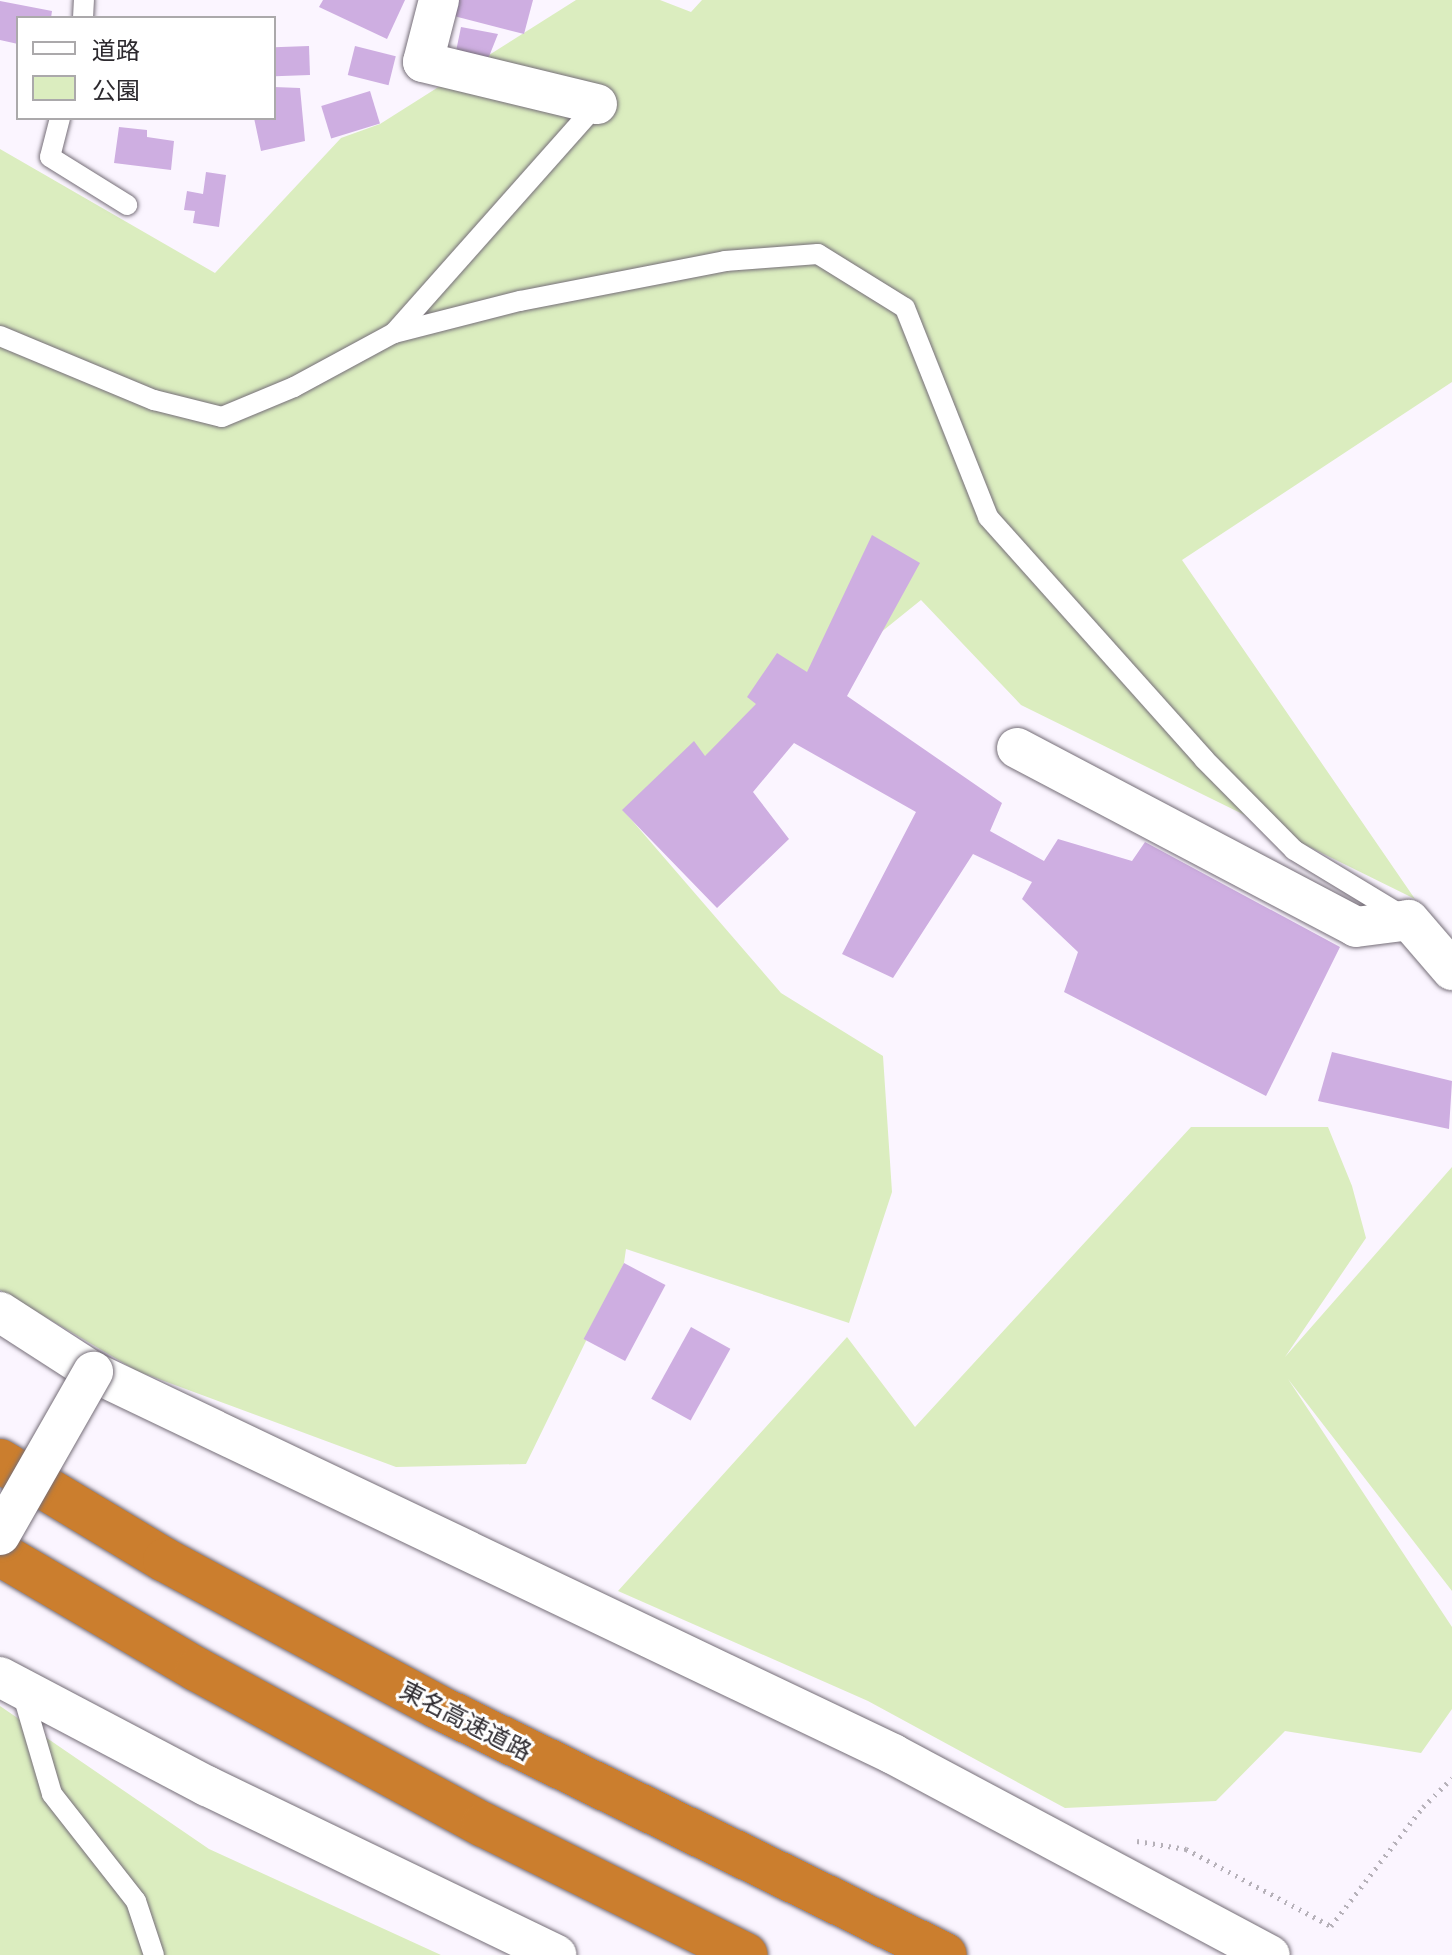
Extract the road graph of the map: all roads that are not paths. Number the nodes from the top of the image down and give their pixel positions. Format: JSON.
{"nodes":[{"id":1,"x":439,"y":0,"type":"edge"},
{"id":2,"x":597,"y":104,"type":"joint"},
{"id":3,"x":59,"y":120,"type":"edge"},
{"id":4,"x":127,"y":205,"type":"dead end"},
{"id":5,"x":394,"y":333,"type":"junction"},
{"id":6,"x":0,"y":336,"type":"edge"},
{"id":7,"x":1017,"y":748,"type":"dead end"},
{"id":8,"x":1409,"y":920,"type":"junction"},
{"id":9,"x":1452,"y":970,"type":"edge"},
{"id":10,"x":0,"y":1312,"type":"edge"},
{"id":11,"x":93,"y":1372,"type":"junction"},
{"id":12,"x":0,"y":1461,"type":"edge"},
{"id":13,"x":0,"y":1535,"type":"edge"},
{"id":14,"x":0,"y":1554,"type":"edge"},
{"id":15,"x":11,"y":1682,"type":"edge"},
{"id":16,"x":154,"y":1955,"type":"edge"},
{"id":17,"x":556,"y":1955,"type":"edge"},
{"id":18,"x":746,"y":1955,"type":"edge"},
{"id":19,"x":945,"y":1955,"type":"edge"},
{"id":20,"x":1270,"y":1955,"type":"edge"}],
"edges":[{"from":1,"to":2,"type":"street"},
{"from":2,"to":5,"type":"lane"},
{"from":3,"to":4,"type":"lane"},
{"from":5,"to":6,"type":"lane"},
{"from":5,"to":8,"type":"lane"},
{"from":7,"to":8,"type":"street"},
{"from":8,"to":9,"type":"street"},
{"from":10,"to":11,"type":"street"},
{"from":11,"to":13,"type":"street","bridge":true},
{"from":11,"to":20,"type":"street"},
{"from":12,"to":19,"type":"highway","name":"東名高速道路"},
{"from":14,"to":18,"type":"highway"},
{"from":15,"to":16,"type":"lane"},
{"from":15,"to":17,"type":"street"}]}
